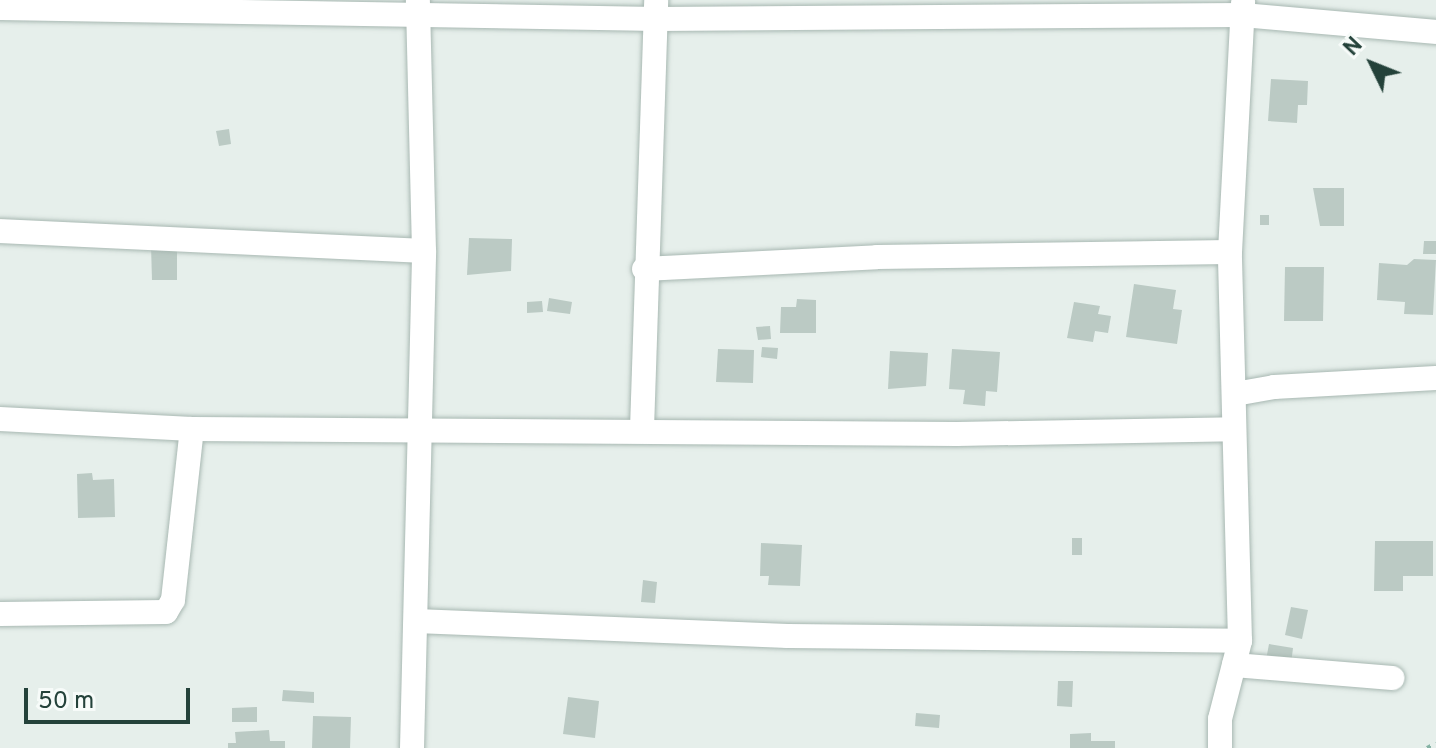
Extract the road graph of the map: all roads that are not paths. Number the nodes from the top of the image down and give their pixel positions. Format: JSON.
{"nodes":[{"id":1,"x":0,"y":8,"type":"edge"},
{"id":2,"x":418,"y":8,"type":"edge"},
{"id":3,"x":1243,"y":8,"type":"edge"},
{"id":4,"x":656,"y":10,"type":"edge"},
{"id":5,"x":1436,"y":32,"type":"edge"},
{"id":6,"x":0,"y":231,"type":"edge"},
{"id":7,"x":424,"y":251,"type":"junction"},
{"id":8,"x":1230,"y":252,"type":"junction"},
{"id":9,"x":644,"y":269,"type":"junction"},
{"id":10,"x":1436,"y":378,"type":"edge"},
{"id":11,"x":1235,"y":394,"type":"junction"},
{"id":12,"x":0,"y":419,"type":"edge"},
{"id":13,"x":192,"y":429,"type":"junction"},
{"id":14,"x":642,"y":429,"type":"junction"},
{"id":15,"x":1234,"y":429,"type":"junction"},
{"id":16,"x":420,"y":430,"type":"junction"},
{"id":17,"x":0,"y":614,"type":"edge"},
{"id":18,"x":416,"y":621,"type":"junction"},
{"id":19,"x":1240,"y":641,"type":"junction"},
{"id":20,"x":1234,"y":665,"type":"junction"},
{"id":21,"x":1392,"y":678,"type":"dead end"},
{"id":22,"x":412,"y":748,"type":"edge"},
{"id":23,"x":1220,"y":748,"type":"edge"}],
"edges":[{"from":1,"to":2,"type":"street"},
{"from":2,"to":4,"type":"street"},
{"from":2,"to":7,"type":"street"},
{"from":3,"to":4,"type":"street"},
{"from":3,"to":5,"type":"street"},
{"from":3,"to":8,"type":"street"},
{"from":4,"to":9,"type":"street"},
{"from":6,"to":7,"type":"street"},
{"from":7,"to":16,"type":"street"},
{"from":8,"to":9,"type":"street"},
{"from":8,"to":11,"type":"street"},
{"from":9,"to":14,"type":"street"},
{"from":10,"to":11,"type":"street"},
{"from":11,"to":15,"type":"street"},
{"from":12,"to":13,"type":"street"},
{"from":13,"to":16,"type":"street"},
{"from":13,"to":17,"type":"street"},
{"from":14,"to":15,"type":"street"},
{"from":14,"to":16,"type":"street"},
{"from":15,"to":19,"type":"street"},
{"from":16,"to":18,"type":"street"},
{"from":18,"to":19,"type":"street"},
{"from":18,"to":22,"type":"street"},
{"from":19,"to":20,"type":"street"},
{"from":20,"to":21,"type":"street"},
{"from":20,"to":23,"type":"street"}]}
